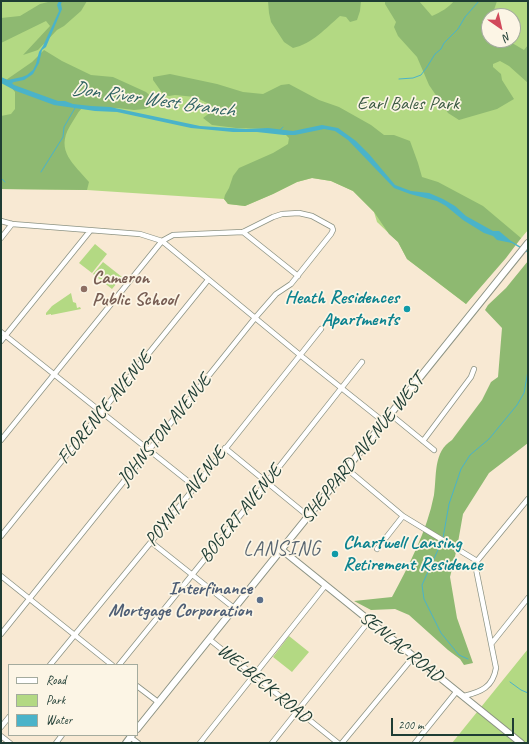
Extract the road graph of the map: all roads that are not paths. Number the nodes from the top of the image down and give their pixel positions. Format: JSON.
{"nodes":[{"id":1,"x":1,"y":221,"type":"edge"},
{"id":2,"x":12,"y":224,"type":"junction"},
{"id":3,"x":90,"y":231,"type":"junction"},
{"id":4,"x":243,"y":232,"type":"junction"},
{"id":5,"x":1,"y":238,"type":"edge"},
{"id":6,"x":162,"y":241,"type":"junction"},
{"id":7,"x":528,"y":243,"type":"edge"},
{"id":8,"x":298,"y":276,"type":"junction"},
{"id":9,"x":208,"y":280,"type":"junction"},
{"id":10,"x":255,"y":318,"type":"junction"},
{"id":11,"x":321,"y":329,"type":"dead end"},
{"id":12,"x":1,"y":332,"type":"edge"},
{"id":13,"x":5,"y":335,"type":"junction"},
{"id":14,"x":1,"y":341,"type":"edge"},
{"id":15,"x":300,"y":355,"type":"junction"},
{"id":16,"x":362,"y":362,"type":"dead end"},
{"id":17,"x":474,"y":369,"type":"dead end"},
{"id":18,"x":54,"y":373,"type":"junction"},
{"id":19,"x":341,"y":387,"type":"junction"},
{"id":20,"x":102,"y":412,"type":"junction"},
{"id":21,"x":390,"y":414,"type":"junction"},
{"id":22,"x":384,"y":422,"type":"junction"},
{"id":23,"x":1,"y":440,"type":"edge"},
{"id":24,"x":423,"y":441,"type":"junction"},
{"id":25,"x":225,"y":448,"type":"junction"},
{"id":26,"x":148,"y":450,"type":"junction"},
{"id":27,"x":434,"y":450,"type":"dead end"},
{"id":28,"x":347,"y":469,"type":"junction"},
{"id":29,"x":267,"y":482,"type":"junction"},
{"id":30,"x":194,"y":486,"type":"junction"},
{"id":31,"x":528,"y":499,"type":"edge"},
{"id":32,"x":308,"y":516,"type":"junction"},
{"id":33,"x":403,"y":516,"type":"junction"},
{"id":34,"x":1,"y":536,"type":"edge"},
{"id":35,"x":151,"y":542,"type":"junction"},
{"id":36,"x":282,"y":550,"type":"junction"},
{"id":37,"x":377,"y":550,"type":"dead end"},
{"id":38,"x":477,"y":561,"type":"junction"},
{"id":39,"x":192,"y":575,"type":"junction"},
{"id":40,"x":1,"y":576,"type":"edge"},
{"id":41,"x":325,"y":586,"type":"junction"},
{"id":42,"x":528,"y":598,"type":"edge"},
{"id":43,"x":29,"y":599,"type":"junction"},
{"id":44,"x":234,"y":608,"type":"junction"},
{"id":45,"x":369,"y":621,"type":"junction"},
{"id":46,"x":1,"y":634,"type":"edge"},
{"id":47,"x":74,"y":635,"type":"junction"},
{"id":48,"x":209,"y":639,"type":"junction"},
{"id":49,"x":492,"y":643,"type":"junction"},
{"id":50,"x":414,"y":656,"type":"junction"},
{"id":51,"x":51,"y":664,"type":"edge"},
{"id":52,"x":111,"y":664,"type":"edge"},
{"id":53,"x":120,"y":664,"type":"edge"},
{"id":54,"x":253,"y":676,"type":"junction"},
{"id":55,"x":138,"y":687,"type":"edge"},
{"id":56,"x":456,"y":691,"type":"junction"},
{"id":57,"x":464,"y":696,"type":"junction"},
{"id":58,"x":158,"y":702,"type":"junction"},
{"id":59,"x":297,"y":710,"type":"junction"},
{"id":60,"x":8,"y":718,"type":"edge"},
{"id":61,"x":1,"y":727,"type":"edge"},
{"id":62,"x":138,"y":728,"type":"edge"},
{"id":63,"x":1,"y":736,"type":"edge"},
{"id":64,"x":131,"y":736,"type":"edge"},
{"id":65,"x":10,"y":743,"type":"edge"},
{"id":66,"x":126,"y":743,"type":"edge"},
{"id":67,"x":138,"y":743,"type":"edge"},
{"id":68,"x":200,"y":743,"type":"edge"},
{"id":69,"x":272,"y":743,"type":"edge"},
{"id":70,"x":338,"y":743,"type":"edge"},
{"id":71,"x":342,"y":743,"type":"edge"},
{"id":72,"x":415,"y":743,"type":"edge"},
{"id":73,"x":521,"y":743,"type":"edge"}],
"edges":[{"from":1,"to":2,"type":"street"},
{"from":2,"to":3,"type":"street"},
{"from":2,"to":5,"type":"street"},
{"from":3,"to":6,"type":"street"},
{"from":3,"to":13,"type":"street"},
{"from":4,"to":6,"type":"street"},
{"from":4,"to":8,"type":"street"},
{"from":4,"to":8,"type":"street","name":"JOHNSTON AVENUE"},
{"from":6,"to":9,"type":"street"},
{"from":6,"to":18,"type":"street"},
{"from":7,"to":21,"type":"main road","name":"SHEPPARD AVENUE WEST"},
{"from":8,"to":10,"type":"street","name":"JOHNSTON AVENUE"},
{"from":9,"to":10,"type":"street"},
{"from":9,"to":20,"type":"street","name":"FLORENCE AVENUE"},
{"from":10,"to":15,"type":"street"},
{"from":10,"to":26,"type":"street","name":"JOHNSTON AVENUE"},
{"from":11,"to":15,"type":"street","name":"POYNTZ AVENUE"},
{"from":12,"to":13,"type":"street"},
{"from":13,"to":14,"type":"street"},
{"from":13,"to":18,"type":"street"},
{"from":15,"to":19,"type":"street"},
{"from":15,"to":25,"type":"street","name":"POYNTZ AVENUE"},
{"from":16,"to":19,"type":"street","name":"BOGERT AVENUE"},
{"from":17,"to":24,"type":"street"},
{"from":18,"to":20,"type":"street"},
{"from":18,"to":23,"type":"street"},
{"from":19,"to":22,"type":"street"},
{"from":19,"to":29,"type":"street","name":"BOGERT AVENUE"},
{"from":20,"to":26,"type":"street"},
{"from":20,"to":34,"type":"street","name":"FLORENCE AVENUE"},
{"from":21,"to":22,"type":"main road","name":"SHEPPARD AVENUE WEST"},
{"from":21,"to":24,"type":"street"},
{"from":22,"to":28,"type":"main road","name":"SHEPPARD AVENUE WEST"},
{"from":24,"to":27,"type":"street"},
{"from":25,"to":29,"type":"street"},
{"from":25,"to":30,"type":"street","name":"POYNTZ AVENUE"},
{"from":26,"to":30,"type":"street"},
{"from":26,"to":43,"type":"street","name":"JOHNSTON AVENUE"},
{"from":28,"to":32,"type":"main road","name":"SHEPPARD AVENUE WEST"},
{"from":28,"to":33,"type":"street"},
{"from":29,"to":32,"type":"street"},
{"from":29,"to":39,"type":"street","name":"BOGERT AVENUE"},
{"from":30,"to":35,"type":"street","name":"POYNTZ AVENUE"},
{"from":31,"to":38,"type":"street"},
{"from":32,"to":36,"type":"main road","name":"SHEPPARD AVENUE WEST"},
{"from":33,"to":37,"type":"street"},
{"from":33,"to":38,"type":"street"},
{"from":35,"to":39,"type":"street"},
{"from":35,"to":47,"type":"street","name":"POYNTZ AVENUE"},
{"from":36,"to":41,"type":"main road","name":"SENLAC ROAD"},
{"from":36,"to":44,"type":"main road","name":"SHEPPARD AVENUE WEST"},
{"from":38,"to":49,"type":"street"},
{"from":39,"to":44,"type":"street"},
{"from":39,"to":53,"type":"street","name":"BOGERT AVENUE"},
{"from":40,"to":43,"type":"street"},
{"from":41,"to":45,"type":"main road","name":"SENLAC ROAD"},
{"from":41,"to":54,"type":"street"},
{"from":42,"to":49,"type":"street"},
{"from":43,"to":46,"type":"street","name":"JOHNSTON AVENUE"},
{"from":43,"to":47,"type":"street"},
{"from":44,"to":48,"type":"main road","name":"SHEPPARD AVENUE WEST"},
{"from":45,"to":50,"type":"main road","name":"SENLAC ROAD"},
{"from":45,"to":59,"type":"street"},
{"from":47,"to":51,"type":"street","name":"POYNTZ AVENUE"},
{"from":47,"to":52,"type":"street"},
{"from":48,"to":54,"type":"street","name":"WELBECK ROAD"},
{"from":48,"to":58,"type":"main road","name":"SHEPPARD AVENUE WEST"},
{"from":49,"to":57,"type":"street"},
{"from":50,"to":56,"type":"main road","name":"SENLAC ROAD"},
{"from":50,"to":71,"type":"street"},
{"from":54,"to":59,"type":"street","name":"WELBECK ROAD"},
{"from":54,"to":68,"type":"street"},
{"from":55,"to":58,"type":"street"},
{"from":56,"to":57,"type":"main road","name":"SENLAC ROAD"},
{"from":56,"to":72,"type":"street"},
{"from":57,"to":73,"type":"main road","name":"SENLAC ROAD"},
{"from":58,"to":62,"type":"main road","name":"SHEPPARD AVENUE WEST"},
{"from":59,"to":69,"type":"street"},
{"from":59,"to":70,"type":"street","name":"WELBECK ROAD"},
{"from":60,"to":61,"type":"street"},
{"from":63,"to":65,"type":"street"},
{"from":64,"to":66,"type":"main road"},
{"from":64,"to":67,"type":"street"}]}
